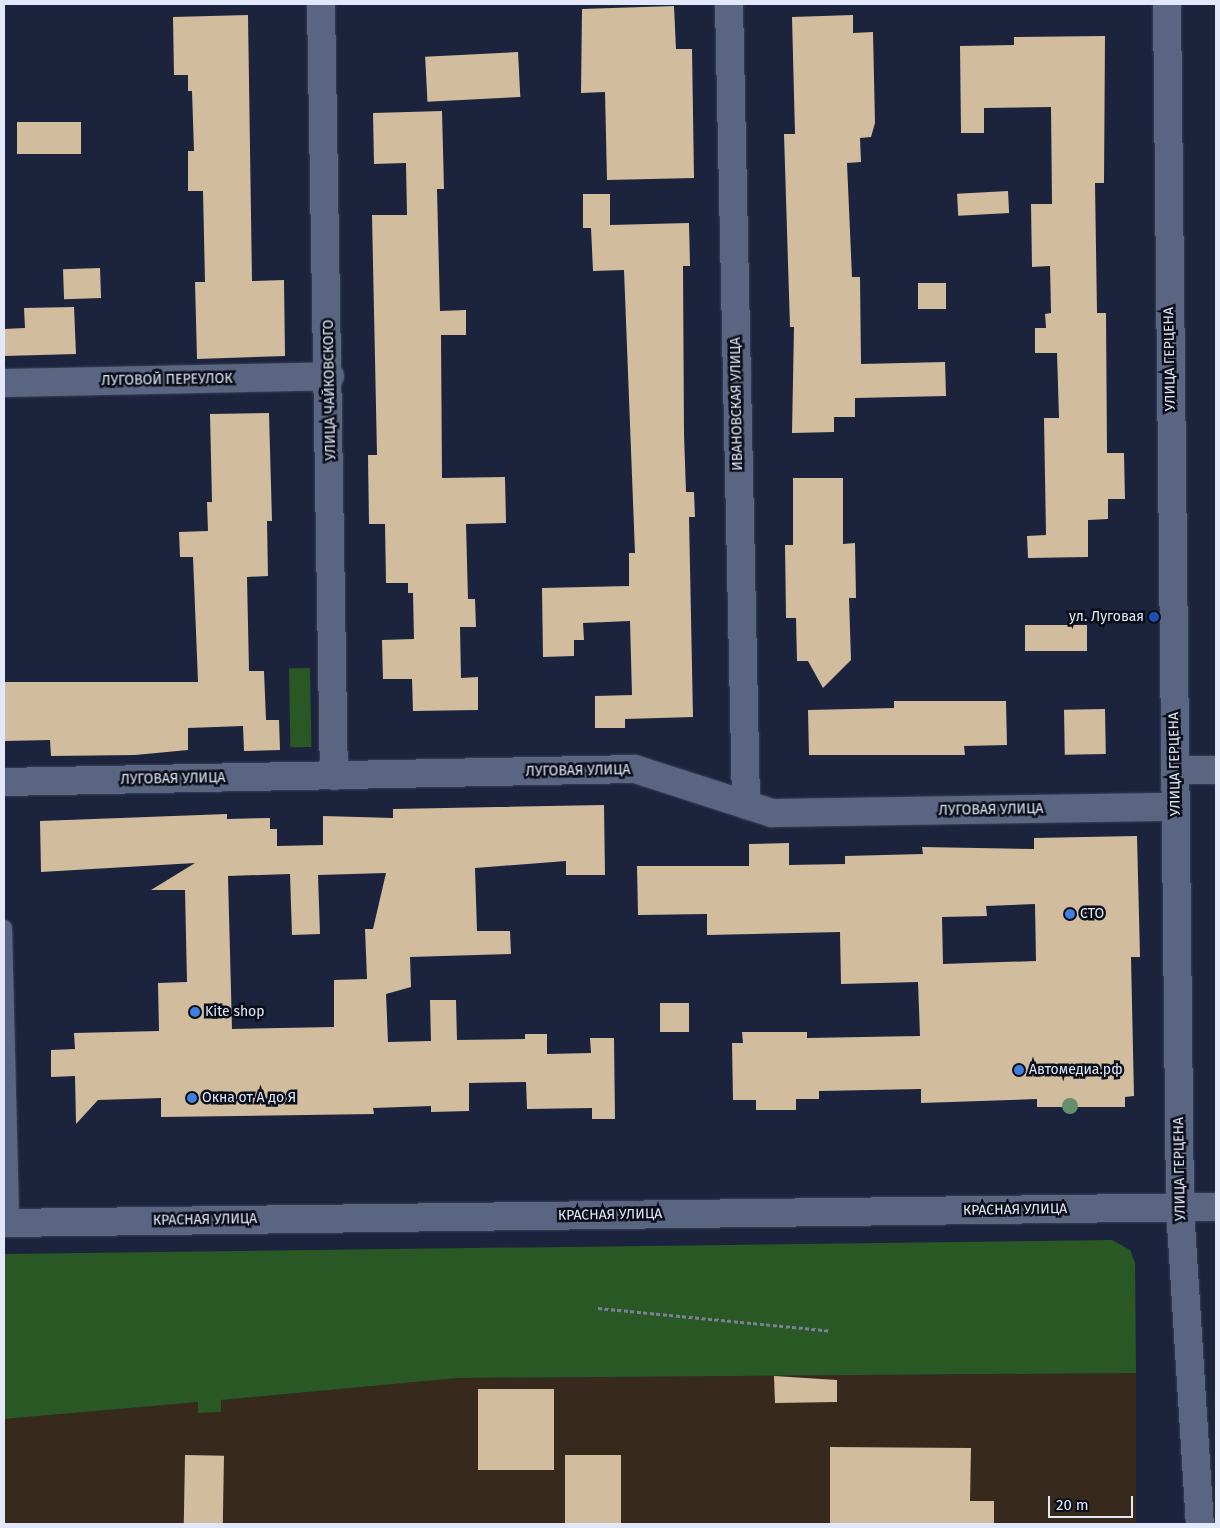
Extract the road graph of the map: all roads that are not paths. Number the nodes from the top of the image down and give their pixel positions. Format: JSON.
{"nodes":[{"id":1,"x":321,"y":4,"type":"edge"},
{"id":2,"x":729,"y":4,"type":"edge"},
{"id":3,"x":1166,"y":4,"type":"edge"},
{"id":4,"x":330,"y":376,"type":"junction"},
{"id":5,"x":4,"y":383,"type":"edge"},
{"id":6,"x":1175,"y":770,"type":"junction"},
{"id":7,"x":1216,"y":770,"type":"edge"},
{"id":8,"x":334,"y":776,"type":"junction"},
{"id":9,"x":4,"y":782,"type":"edge"},
{"id":10,"x":746,"y":805,"type":"junction"},
{"id":11,"x":1176,"y":806,"type":"junction"},
{"id":12,"x":4,"y":928,"type":"edge"},
{"id":13,"x":1180,"y":1208,"type":"junction"},
{"id":14,"x":1216,"y":1208,"type":"edge"},
{"id":15,"x":7,"y":1223,"type":"edge"},
{"id":16,"x":1200,"y":1524,"type":"edge"}],
"edges":[{"from":1,"to":4,"type":"street","name":"УЛИЦА ЧАЙКОВСКОГО"},
{"from":2,"to":10,"type":"street","name":"ИВАНОВСКАЯ УЛИЦА"},
{"from":3,"to":6,"type":"street","name":"УЛИЦА ГЕРЦЕНА"},
{"from":4,"to":5,"type":"street","name":"ЛУГОВОЙ ПЕРЕУЛОК"},
{"from":4,"to":8,"type":"street","name":"УЛИЦА ЧАЙКОВСКОГО"},
{"from":6,"to":7,"type":"street"},
{"from":6,"to":11,"type":"street","name":"УЛИЦА ГЕРЦЕНА"},
{"from":8,"to":9,"type":"street","name":"ЛУГОВАЯ УЛИЦА"},
{"from":8,"to":10,"type":"street","name":"ЛУГОВАЯ УЛИЦА"},
{"from":10,"to":11,"type":"street","name":"ЛУГОВАЯ УЛИЦА"},
{"from":11,"to":13,"type":"street","name":"УЛИЦА ГЕРЦЕНА"},
{"from":12,"to":15,"type":"lane"},
{"from":13,"to":14,"type":"street","name":"КРАСНАЯ УЛИЦА"},
{"from":13,"to":15,"type":"street","name":"КРАСНАЯ УЛИЦА"},
{"from":13,"to":16,"type":"street","name":"УЛИЦА ГЕРЦЕНА"}]}
